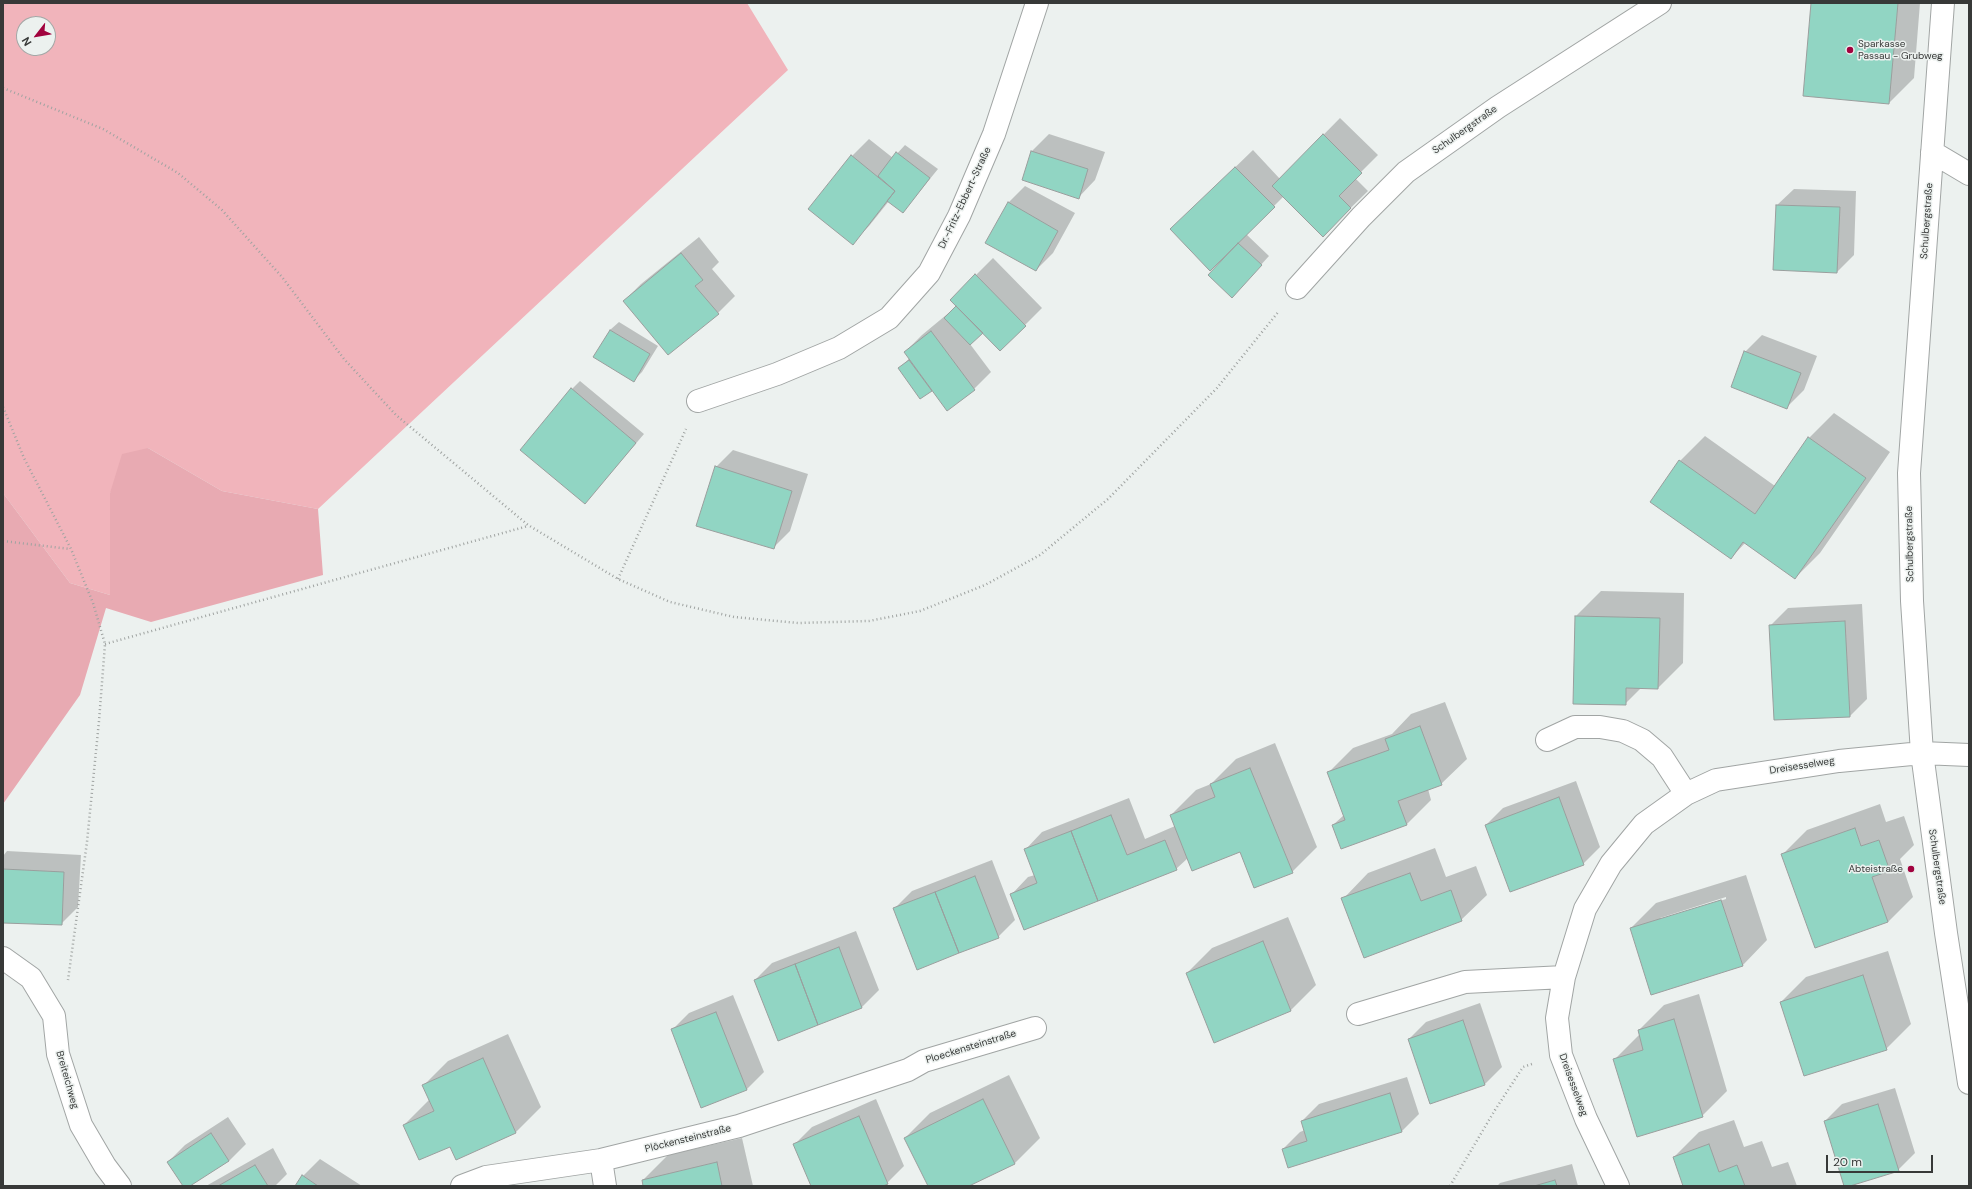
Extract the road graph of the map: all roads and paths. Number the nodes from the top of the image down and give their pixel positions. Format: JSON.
{"nodes":[{"id":1,"x":1037,"y":3,"type":"edge"},
{"id":2,"x":1660,"y":3,"type":"edge"},
{"id":3,"x":1942,"y":3,"type":"edge"},
{"id":4,"x":3,"y":88,"type":"edge"},
{"id":5,"x":1932,"y":152,"type":"junction"},
{"id":6,"x":1969,"y":174,"type":"edge"},
{"id":7,"x":1297,"y":288,"type":"joint"},
{"id":8,"x":698,"y":401,"type":"joint"},
{"id":9,"x":3,"y":407,"type":"edge"},
{"id":10,"x":528,"y":525,"type":"junction"},
{"id":11,"x":3,"y":541,"type":"edge"},
{"id":12,"x":71,"y":549,"type":"junction"},
{"id":13,"x":618,"y":579,"type":"junction"},
{"id":14,"x":105,"y":644,"type":"junction"},
{"id":15,"x":1548,"y":740,"type":"dead end"},
{"id":16,"x":1922,"y":753,"type":"junction"},
{"id":17,"x":1969,"y":755,"type":"edge"},
{"id":18,"x":1686,"y":794,"type":"junction"},
{"id":19,"x":3,"y":958,"type":"edge"},
{"id":20,"x":1564,"y":978,"type":"junction"},
{"id":21,"x":1358,"y":1014,"type":"dead end"},
{"id":22,"x":54,"y":1016,"type":"junction"},
{"id":23,"x":1035,"y":1028,"type":"dead end"},
{"id":24,"x":1561,"y":1055,"type":"junction"},
{"id":25,"x":908,"y":1070,"type":"joint"},
{"id":26,"x":1969,"y":1083,"type":"edge"},
{"id":27,"x":601,"y":1160,"type":"junction"},
{"id":28,"x":120,"y":1186,"type":"edge"},
{"id":29,"x":462,"y":1186,"type":"edge"},
{"id":30,"x":605,"y":1186,"type":"edge"},
{"id":31,"x":1450,"y":1186,"type":"edge"},
{"id":32,"x":1618,"y":1186,"type":"edge"}],
"edges":[{"from":1,"to":8,"type":"street","name":"Dr.-Fritz-Ebbert-Straße"},
{"from":2,"to":7,"type":"street","name":"Schulbergstraße"},
{"from":3,"to":5,"type":"street","name":"Schulbergstraße"},
{"from":4,"to":10,"type":"path"},
{"from":5,"to":6,"type":"street"},
{"from":5,"to":16,"type":"street","name":"Schulbergstraße"},
{"from":7,"to":13,"type":"path"},
{"from":8,"to":13,"type":"path"},
{"from":9,"to":12,"type":"path"},
{"from":10,"to":13,"type":"path"},
{"from":10,"to":14,"type":"path"},
{"from":11,"to":12,"type":"path"},
{"from":12,"to":14,"type":"path"},
{"from":14,"to":22,"type":"path"},
{"from":15,"to":18,"type":"street"},
{"from":16,"to":17,"type":"street"},
{"from":16,"to":18,"type":"street","name":"Dreisesselweg"},
{"from":16,"to":26,"type":"street","name":"Schulbergstraße"},
{"from":18,"to":20,"type":"street","name":"Dreisesselweg"},
{"from":19,"to":22,"type":"street","name":"Breiteichweg"},
{"from":20,"to":21,"type":"street"},
{"from":20,"to":24,"type":"street","name":"Dreisesselweg"},
{"from":22,"to":28,"type":"street","name":"Breiteichweg"},
{"from":23,"to":25,"type":"street","name":"Ploeckensteinstraße"},
{"from":24,"to":31,"type":"path"},
{"from":24,"to":32,"type":"street","name":"Dreisesselweg"},
{"from":25,"to":27,"type":"street","name":"Plöckensteinstraße"},
{"from":27,"to":29,"type":"street","name":"Plöckensteinstraße"},
{"from":27,"to":30,"type":"street"}]}
